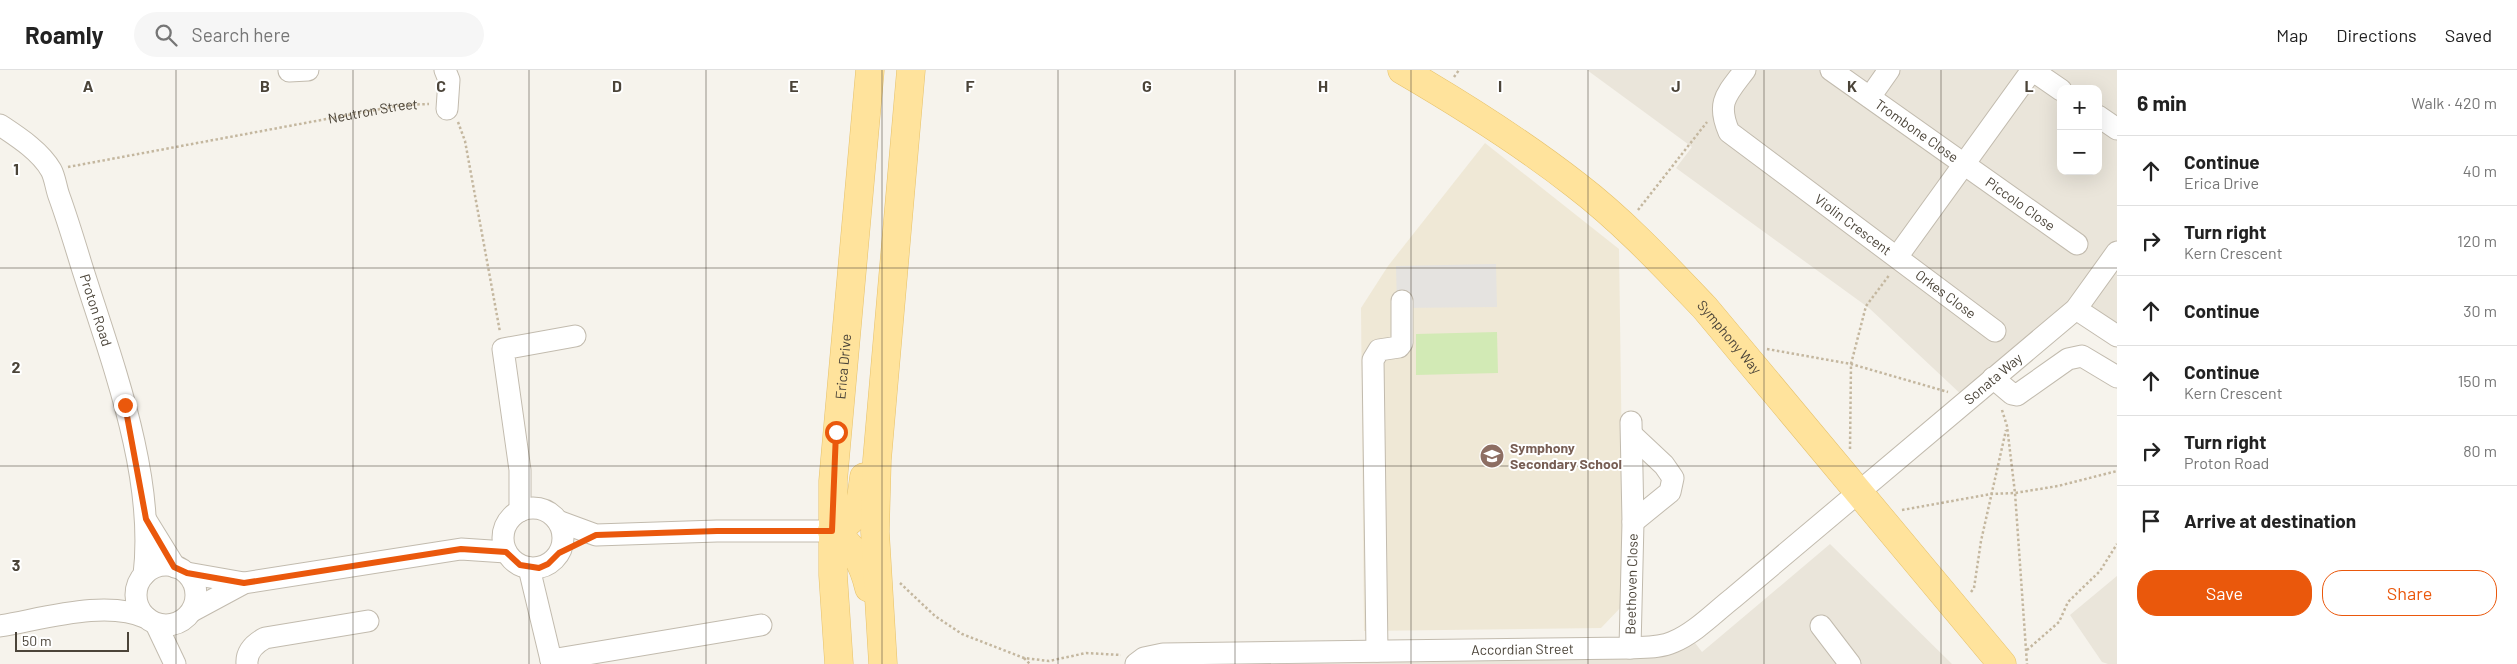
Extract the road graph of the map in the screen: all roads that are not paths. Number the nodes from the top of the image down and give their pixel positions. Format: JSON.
{"nodes":[{"id":1,"x":444,"y":70,"type":"edge"},
{"id":2,"x":870,"y":70,"type":"edge"},
{"id":3,"x":911,"y":70,"type":"edge"},
{"id":4,"x":1402,"y":70,"type":"edge"},
{"id":5,"x":1744,"y":70,"type":"edge"},
{"id":6,"x":1831,"y":70,"type":"edge"},
{"id":7,"x":1889,"y":70,"type":"edge"},
{"id":8,"x":2032,"y":70,"type":"edge"},
{"id":9,"x":2057,"y":87,"type":"edge"},
{"id":10,"x":1870,"y":97,"type":"junction"},
{"id":11,"x":447,"y":109,"type":"road end"},
{"id":12,"x":2102,"y":119,"type":"edge"},
{"id":13,"x":0,"y":125,"type":"edge"},
{"id":14,"x":2117,"y":129,"type":"edge"},
{"id":15,"x":1964,"y":164,"type":"junction"},
{"id":16,"x":2077,"y":244,"type":"dead end"},
{"id":17,"x":2117,"y":252,"type":"edge"},
{"id":18,"x":1897,"y":257,"type":"junction"},
{"id":19,"x":1402,"y":301,"type":"dead end"},
{"id":20,"x":2076,"y":309,"type":"junction"},
{"id":21,"x":890,"y":318,"type":"junction"},
{"id":22,"x":1995,"y":331,"type":"dead end"},
{"id":23,"x":575,"y":336,"type":"dead end"},
{"id":24,"x":2117,"y":336,"type":"edge"},
{"id":25,"x":2117,"y":377,"type":"edge"},
{"id":26,"x":1993,"y":378,"type":"junction"},
{"id":27,"x":520,"y":470,"type":"junction"},
{"id":28,"x":1857,"y":493,"type":"junction"},
{"id":29,"x":520,"y":511,"type":"junction"},
{"id":30,"x":552,"y":516,"type":"junction"},
{"id":31,"x":146,"y":519,"type":"junction"},
{"id":32,"x":1633,"y":522,"type":"junction"},
{"id":33,"x":832,"y":531,"type":"junction"},
{"id":34,"x":596,"y":535,"type":"junction"},
{"id":35,"x":505,"y":542,"type":"junction"},
{"id":36,"x":545,"y":562,"type":"junction"},
{"id":37,"x":181,"y":570,"type":"junction"},
{"id":38,"x":142,"y":579,"type":"junction"},
{"id":39,"x":244,"y":583,"type":"junction"},
{"id":40,"x":99,"y":610,"type":"junction"},
{"id":41,"x":187,"y":615,"type":"junction"},
{"id":42,"x":152,"y":621,"type":"junction"},
{"id":43,"x":368,"y":622,"type":"dead end"},
{"id":44,"x":761,"y":624,"type":"dead end"},
{"id":45,"x":0,"y":626,"type":"edge"},
{"id":46,"x":1821,"y":626,"type":"dead end"},
{"id":47,"x":879,"y":634,"type":"junction"},
{"id":48,"x":1630,"y":648,"type":"junction"},
{"id":49,"x":1377,"y":651,"type":"junction"},
{"id":50,"x":1444,"y":657,"type":"edge"},
{"id":51,"x":1130,"y":659,"type":"edge"},
{"id":52,"x":551,"y":662,"type":"edge"},
{"id":53,"x":176,"y":664,"type":"edge"},
{"id":54,"x":247,"y":664,"type":"edge"},
{"id":55,"x":839,"y":664,"type":"edge"},
{"id":56,"x":883,"y":664,"type":"edge"},
{"id":57,"x":1850,"y":664,"type":"edge"},
{"id":58,"x":2002,"y":664,"type":"edge"}],
"edges":[{"from":1,"to":11,"type":"street"},
{"from":2,"to":33,"type":"main road","name":"Erica Drive"},
{"from":3,"to":21,"type":"main road"},
{"from":4,"to":28,"type":"main road","name":"Symphony Way"},
{"from":5,"to":18,"type":"street","name":"Violin Crescent"},
{"from":6,"to":10,"type":"street","name":"Trombone Close"},
{"from":7,"to":10,"type":"street","name":"Trombone Close"},
{"from":8,"to":9,"type":"street"},
{"from":8,"to":15,"type":"street","name":"Violin Crescent"},
{"from":10,"to":15,"type":"street","name":"Trombone Close"},
{"from":12,"to":14,"type":"street"},
{"from":13,"to":31,"type":"street","name":"Proton Road"},
{"from":15,"to":16,"type":"street","name":"Piccolo Close"},
{"from":15,"to":18,"type":"street","name":"Violin Crescent"},
{"from":17,"to":20,"type":"street","name":"Sonata Way"},
{"from":18,"to":22,"type":"street","name":"Orkes Close"},
{"from":19,"to":49,"type":"street"},
{"from":20,"to":24,"type":"street"},
{"from":20,"to":26,"type":"street","name":"Sonata Way"},
{"from":21,"to":33,"type":"main road"},
{"from":21,"to":47,"type":"main road"},
{"from":23,"to":27,"type":"street"},
{"from":25,"to":26,"type":"street"},
{"from":26,"to":28,"type":"street","name":"Sonata Way"},
{"from":27,"to":29,"type":"street"},
{"from":27,"to":30,"type":"street"},
{"from":28,"to":48,"type":"street","name":"Accordian Street"},
{"from":28,"to":58,"type":"main road","name":"Symphony Way"},
{"from":29,"to":30,"type":"street"},
{"from":29,"to":35,"type":"street"},
{"from":30,"to":34,"type":"street"},
{"from":30,"to":36,"type":"street"},
{"from":31,"to":37,"type":"street","name":"Proton Road"},
{"from":31,"to":38,"type":"street","name":"Proton Road"},
{"from":32,"to":32,"type":"street","name":"Beethoven Close"},
{"from":32,"to":48,"type":"street","name":"Beethoven Close"},
{"from":33,"to":34,"type":"street"},
{"from":33,"to":47,"type":"main road"},
{"from":33,"to":55,"type":"main road","name":"Erica Drive"},
{"from":34,"to":36,"type":"street"},
{"from":35,"to":36,"type":"street"},
{"from":35,"to":39,"type":"street"},
{"from":36,"to":52,"type":"street"},
{"from":37,"to":38,"type":"street"},
{"from":37,"to":39,"type":"street"},
{"from":37,"to":41,"type":"street"},
{"from":38,"to":40,"type":"street"},
{"from":38,"to":42,"type":"street"},
{"from":39,"to":41,"type":"street"},
{"from":40,"to":42,"type":"street"},
{"from":40,"to":45,"type":"street"},
{"from":41,"to":42,"type":"street"},
{"from":41,"to":53,"type":"street"},
{"from":42,"to":53,"type":"street"},
{"from":43,"to":54,"type":"street"},
{"from":44,"to":52,"type":"street"},
{"from":46,"to":57,"type":"street"},
{"from":47,"to":56,"type":"main road"},
{"from":48,"to":50,"type":"street","name":"Accordian Street"},
{"from":49,"to":50,"type":"street","name":"Accordian Street"},
{"from":49,"to":51,"type":"street","name":"Accordian Street"}]}
